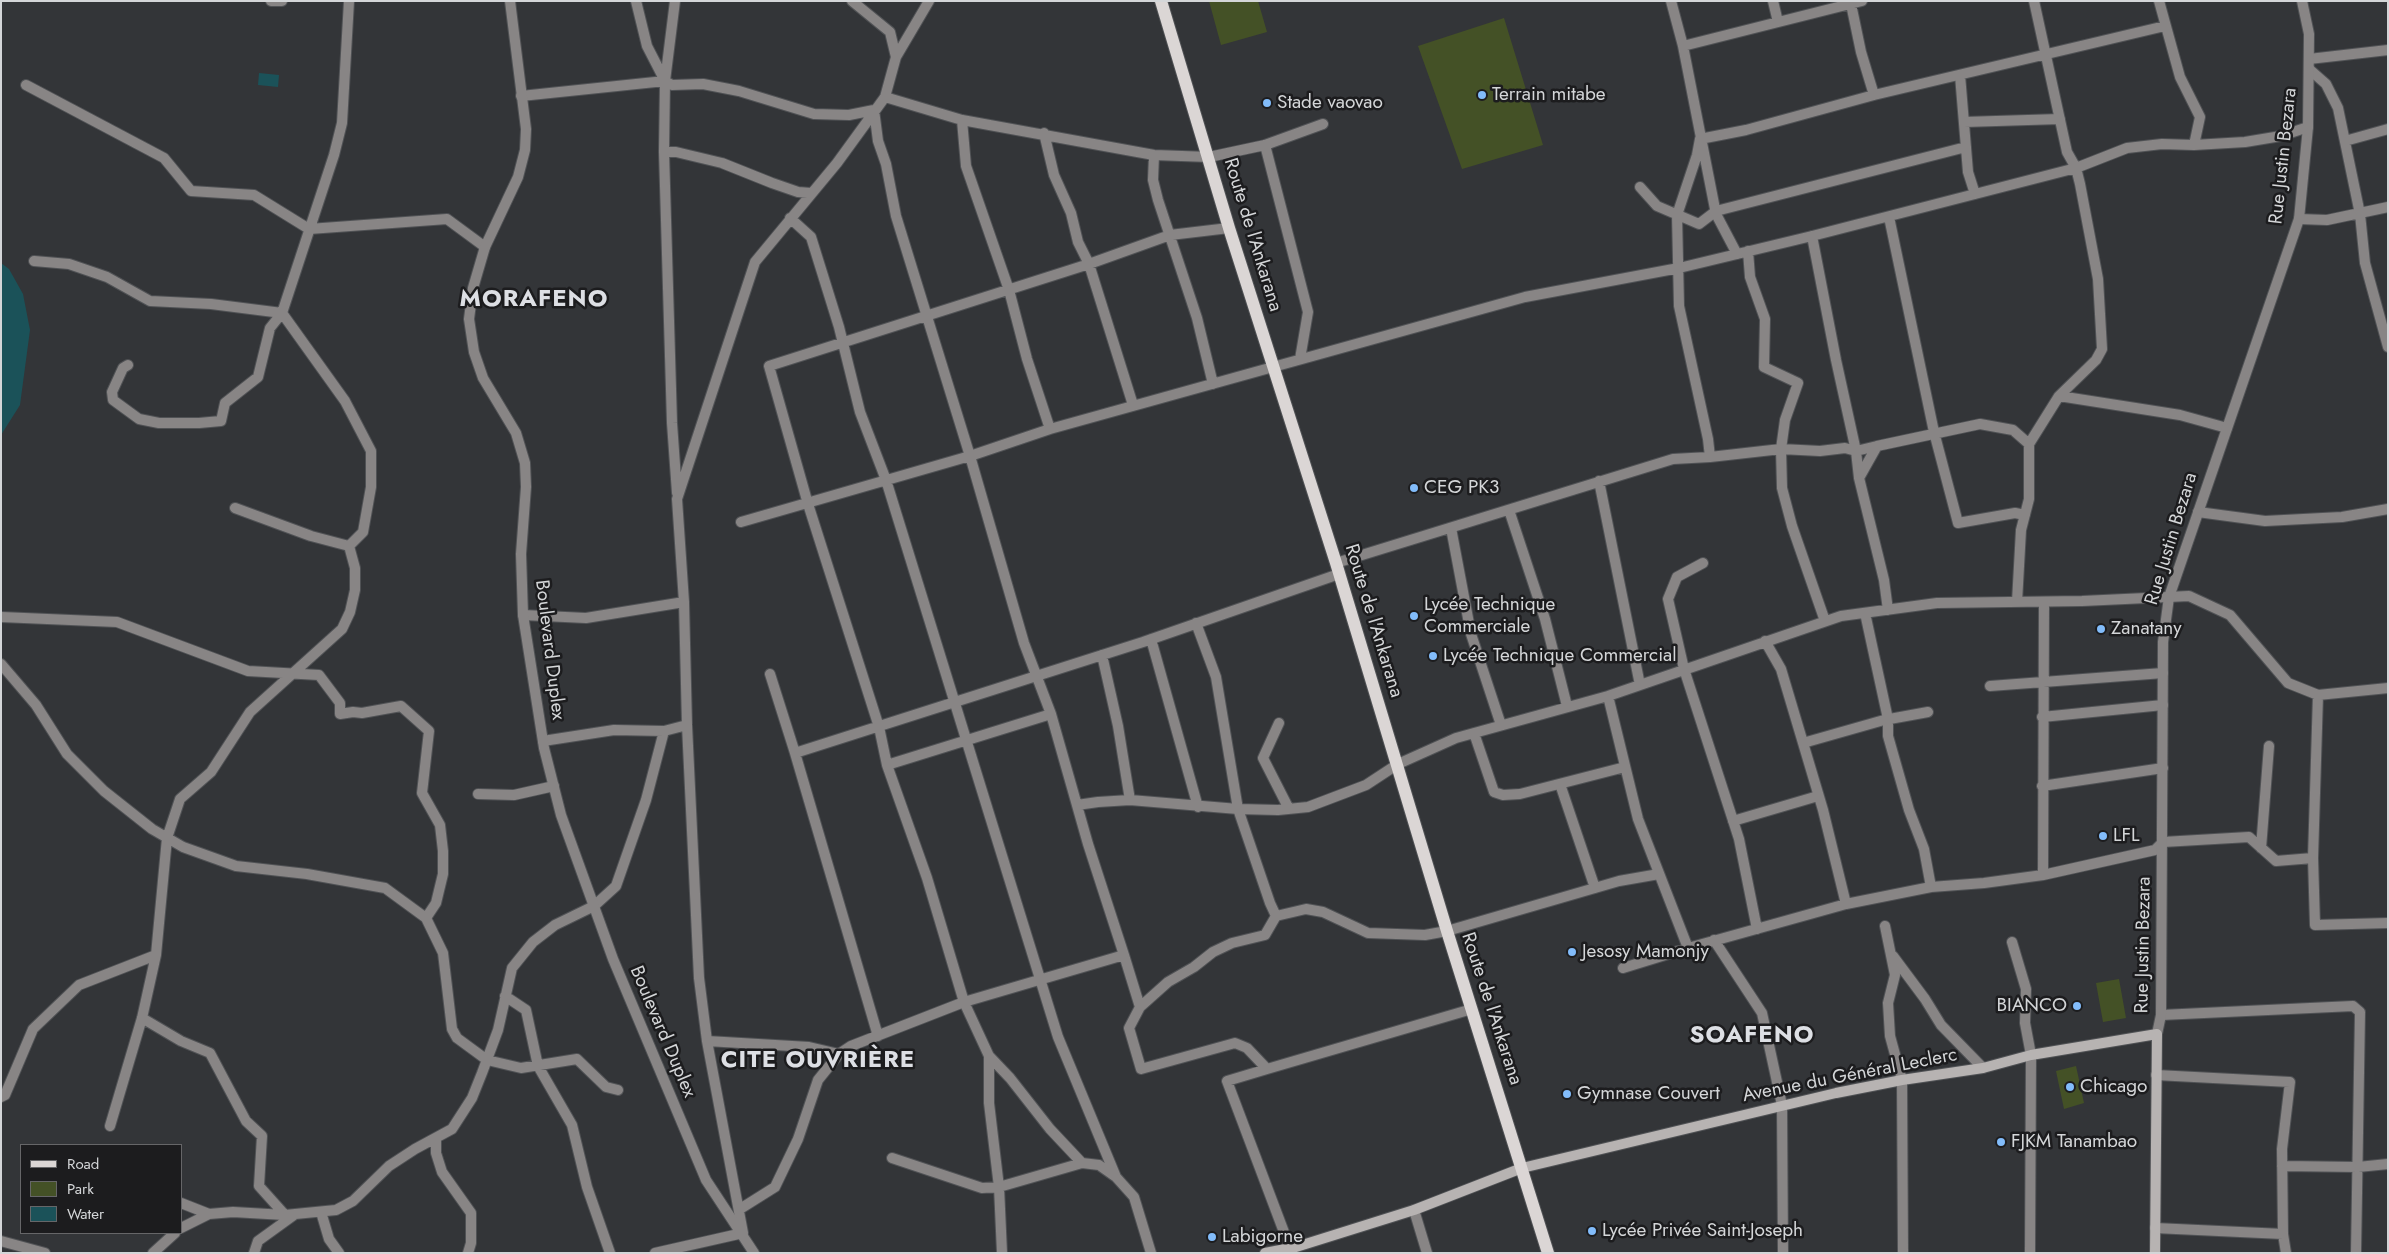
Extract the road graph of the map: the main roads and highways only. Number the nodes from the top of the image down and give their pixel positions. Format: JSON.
{"nodes":[{"id":1,"x":1162,"y":1,"type":"edge"},
{"id":2,"x":2157,"y":1034,"type":"joint"},
{"id":3,"x":1522,"y":1168,"type":"junction"},
{"id":4,"x":1294,"y":1249,"type":"edge"},
{"id":5,"x":1265,"y":1253,"type":"edge"},
{"id":6,"x":1548,"y":1253,"type":"edge"},
{"id":7,"x":2155,"y":1253,"type":"edge"}],
"edges":[{"from":1,"to":3,"type":"main road","name":"Route de l'Ankarana"},
{"from":2,"to":3,"type":"main road","name":"Avenue du Général Leclerc"},
{"from":2,"to":7,"type":"main road","name":"Rue Justin Bezara"},
{"from":3,"to":4,"type":"main road","name":"Avenue du Général Leclerc"},
{"from":3,"to":6,"type":"main road","name":"Route de l'Ankarana"},
{"from":4,"to":5,"type":"main road","name":"Avenue du Général Leclerc"}]}
